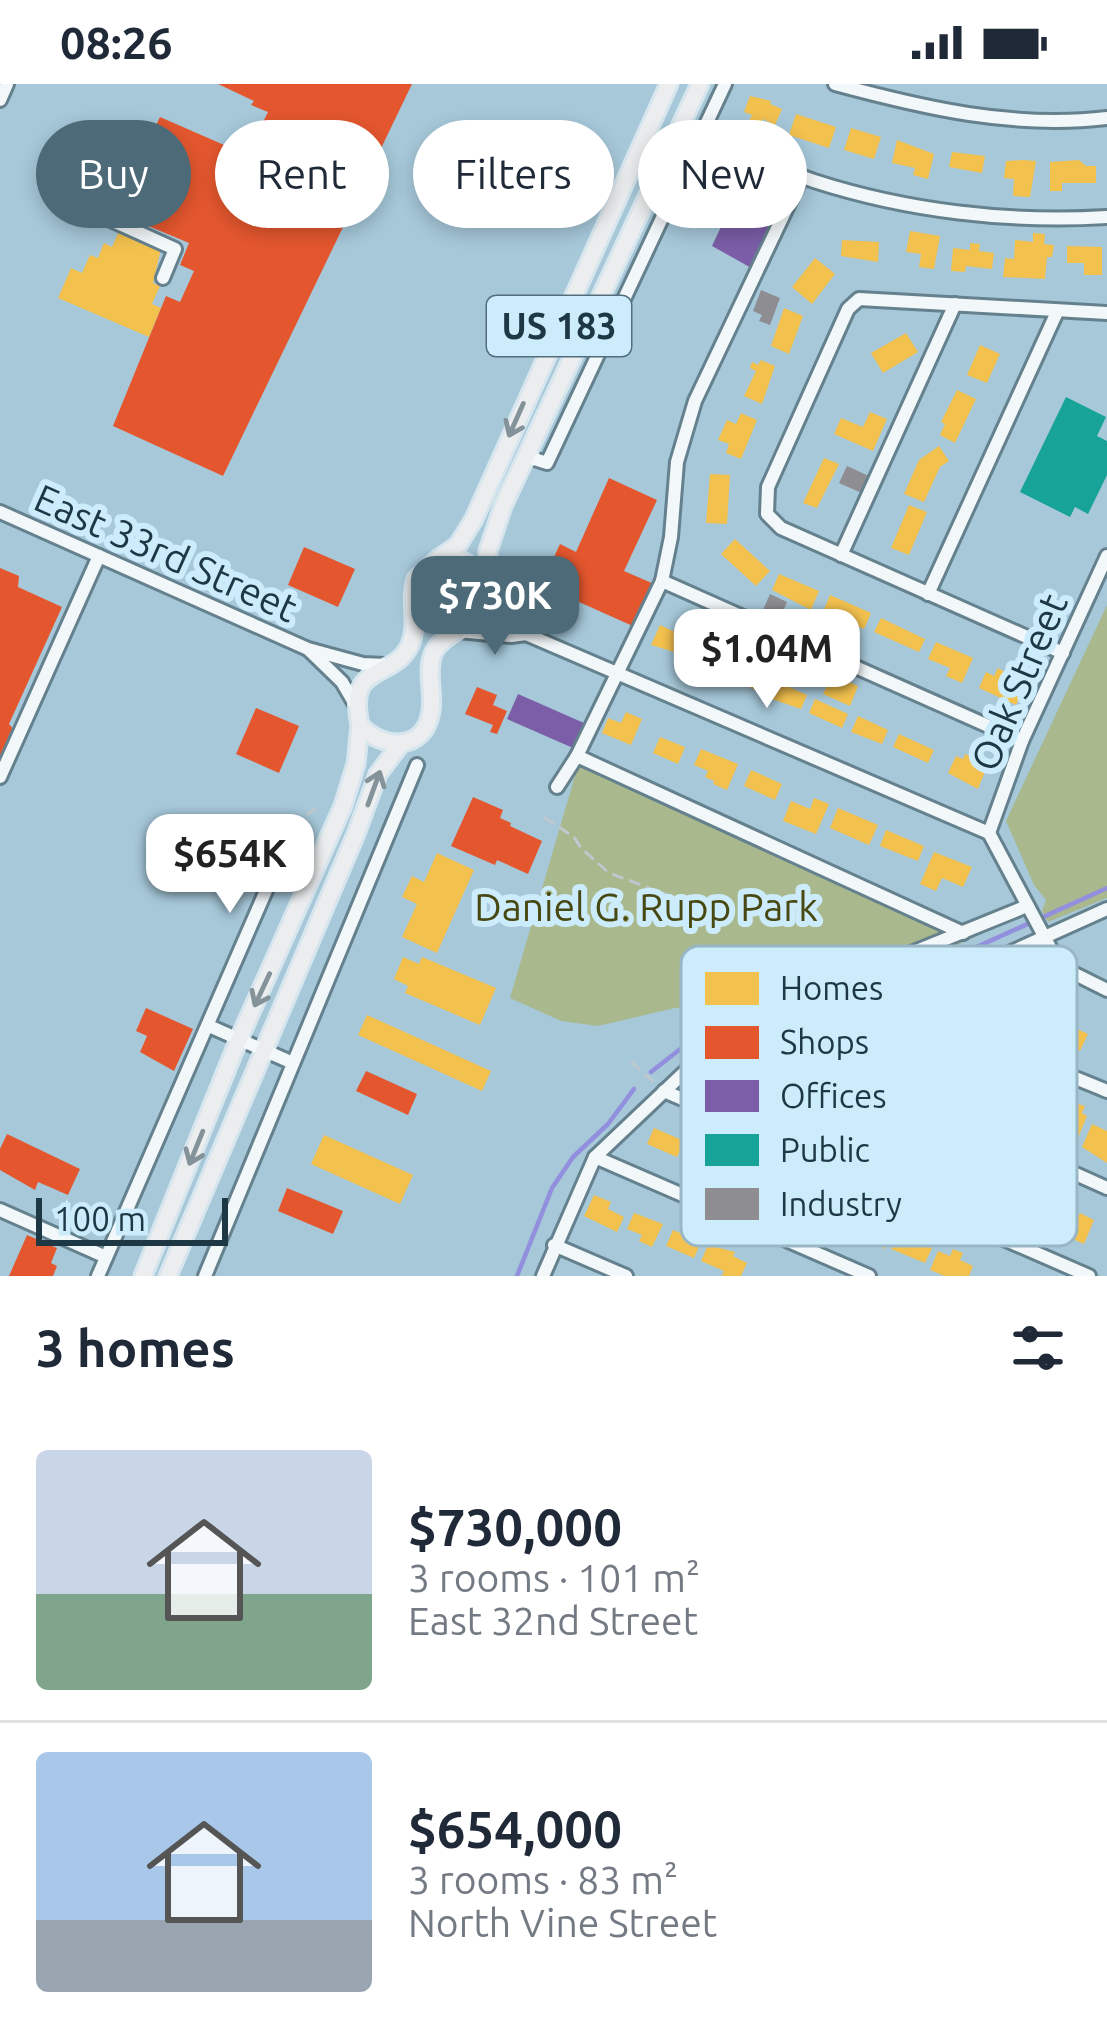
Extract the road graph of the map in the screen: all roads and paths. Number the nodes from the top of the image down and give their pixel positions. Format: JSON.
{"nodes":[{"id":1,"x":7,"y":84,"type":"edge"},
{"id":2,"x":669,"y":84,"type":"edge"},
{"id":3,"x":700,"y":84,"type":"edge"},
{"id":4,"x":725,"y":84,"type":"edge"},
{"id":5,"x":835,"y":84,"type":"edge"},
{"id":6,"x":0,"y":100,"type":"edge"},
{"id":7,"x":1107,"y":118,"type":"edge"},
{"id":8,"x":709,"y":120,"type":"edge"},
{"id":9,"x":807,"y":177,"type":"edge"},
{"id":10,"x":1107,"y":217,"type":"edge"},
{"id":11,"x":129,"y":228,"type":"edge"},
{"id":12,"x":659,"y":228,"type":"edge"},
{"id":13,"x":777,"y":228,"type":"edge"},
{"id":14,"x":163,"y":278,"type":"dead end"},
{"id":15,"x":955,"y":304,"type":"junction"},
{"id":16,"x":1057,"y":312,"type":"junction"},
{"id":17,"x":1107,"y":313,"type":"edge"},
{"id":18,"x":525,"y":456,"type":"junction"},
{"id":19,"x":0,"y":512,"type":"edge"},
{"id":20,"x":841,"y":555,"type":"junction"},
{"id":21,"x":99,"y":556,"type":"junction"},
{"id":22,"x":1107,"y":556,"type":"edge"},
{"id":23,"x":438,"y":559,"type":"junction"},
{"id":24,"x":662,"y":581,"type":"junction"},
{"id":25,"x":487,"y":592,"type":"junction"},
{"id":26,"x":928,"y":594,"type":"junction"},
{"id":27,"x":459,"y":631,"type":"junction"},
{"id":28,"x":526,"y":634,"type":"junction"},
{"id":29,"x":308,"y":649,"type":"junction"},
{"id":30,"x":1063,"y":653,"type":"junction"},
{"id":31,"x":385,"y":665,"type":"junction"},
{"id":32,"x":616,"y":673,"type":"junction"},
{"id":33,"x":356,"y":706,"type":"junction"},
{"id":34,"x":360,"y":725,"type":"junction"},
{"id":35,"x":1022,"y":741,"type":"junction"},
{"id":36,"x":400,"y":746,"type":"junction"},
{"id":37,"x":577,"y":756,"type":"junction"},
{"id":38,"x":416,"y":765,"type":"dead end"},
{"id":39,"x":0,"y":777,"type":"edge"},
{"id":40,"x":556,"y":787,"type":"dead end"},
{"id":41,"x":320,"y":806,"type":"dead end"},
{"id":42,"x":544,"y":817,"type":"dead end"},
{"id":43,"x":298,"y":821,"type":"joint"},
{"id":44,"x":989,"y":833,"type":"junction"},
{"id":45,"x":728,"y":900,"type":"dead end"},
{"id":46,"x":1027,"y":906,"type":"junction"},
{"id":47,"x":1107,"y":909,"type":"edge"},
{"id":48,"x":963,"y":933,"type":"junction"},
{"id":49,"x":1044,"y":938,"type":"junction"},
{"id":50,"x":930,"y":946,"type":"edge"},
{"id":51,"x":1027,"y":946,"type":"edge"},
{"id":52,"x":1050,"y":946,"type":"edge"},
{"id":53,"x":1077,"y":975,"type":"edge"},
{"id":54,"x":1107,"y":990,"type":"edge"},
{"id":55,"x":209,"y":1026,"type":"junction"},
{"id":56,"x":239,"y":1039,"type":"junction"},
{"id":57,"x":262,"y":1049,"type":"junction"},
{"id":58,"x":632,"y":1062,"type":"dead end"},
{"id":59,"x":293,"y":1063,"type":"junction"},
{"id":60,"x":681,"y":1075,"type":"edge"},
{"id":61,"x":1077,"y":1077,"type":"edge"},
{"id":62,"x":1107,"y":1090,"type":"edge"},
{"id":63,"x":664,"y":1091,"type":"junction"},
{"id":64,"x":681,"y":1098,"type":"edge"},
{"id":65,"x":595,"y":1156,"type":"junction"},
{"id":66,"x":1077,"y":1175,"type":"edge"},
{"id":67,"x":1107,"y":1188,"type":"edge"},
{"id":68,"x":681,"y":1194,"type":"edge"},
{"id":69,"x":0,"y":1210,"type":"edge"},
{"id":70,"x":554,"y":1245,"type":"junction"},
{"id":71,"x":800,"y":1246,"type":"edge"},
{"id":72,"x":1020,"y":1246,"type":"edge"},
{"id":73,"x":106,"y":1257,"type":"junction"},
{"id":74,"x":98,"y":1276,"type":"edge"},
{"id":75,"x":143,"y":1276,"type":"edge"},
{"id":76,"x":168,"y":1276,"type":"edge"},
{"id":77,"x":205,"y":1276,"type":"edge"},
{"id":78,"x":543,"y":1276,"type":"edge"},
{"id":79,"x":626,"y":1276,"type":"edge"},
{"id":80,"x":869,"y":1276,"type":"edge"},
{"id":81,"x":1089,"y":1276,"type":"edge"}],
"edges":[{"from":1,"to":6,"type":"street"},
{"from":2,"to":23,"type":"main road","number":"US 183","one_way":true},
{"from":3,"to":18,"type":"main road","number":"US 183"},
{"from":4,"to":8,"type":"street"},
{"from":5,"to":7,"type":"street"},
{"from":9,"to":10,"type":"street"},
{"from":11,"to":14,"type":"street"},
{"from":12,"to":18,"type":"street"},
{"from":13,"to":24,"type":"street"},
{"from":15,"to":16,"type":"street"},
{"from":15,"to":20,"type":"street"},
{"from":15,"to":20,"type":"street"},
{"from":16,"to":17,"type":"street"},
{"from":16,"to":26,"type":"street"},
{"from":18,"to":25,"type":"main road","number":"US 183"},
{"from":19,"to":21,"type":"street","name":"East 33rd Street"},
{"from":20,"to":26,"type":"street"},
{"from":21,"to":29,"type":"street","name":"East 33rd Street"},
{"from":21,"to":39,"type":"street"},
{"from":22,"to":30,"type":"street","name":"Oak Street"},
{"from":23,"to":25,"type":"main road"},
{"from":23,"to":31,"type":"main road"},
{"from":24,"to":32,"type":"street"},
{"from":24,"to":35,"type":"street"},
{"from":25,"to":27,"type":"main road"},
{"from":25,"to":28,"type":"street"},
{"from":26,"to":30,"type":"street"},
{"from":27,"to":28,"type":"street"},
{"from":27,"to":36,"type":"main road"},
{"from":28,"to":32,"type":"street"},
{"from":29,"to":31,"type":"street","name":"East 33rd Street"},
{"from":29,"to":33,"type":"street","name":"East 33rd Street"},
{"from":30,"to":35,"type":"street","name":"Oak Street"},
{"from":31,"to":33,"type":"main road"},
{"from":32,"to":37,"type":"street"},
{"from":32,"to":44,"type":"street"},
{"from":33,"to":34,"type":"main road"},
{"from":34,"to":36,"type":"main road"},
{"from":34,"to":56,"type":"main road","one_way":true},
{"from":35,"to":44,"type":"street","name":"Oak Street"},
{"from":57,"to":36,"type":"main road","one_way":true},
{"from":37,"to":40,"type":"street"},
{"from":37,"to":48,"type":"street"},
{"from":38,"to":59,"type":"street"},
{"from":41,"to":43,"type":"path"},
{"from":42,"to":45,"type":"path"},
{"from":43,"to":55,"type":"street"},
{"from":44,"to":46,"type":"street"},
{"from":46,"to":48,"type":"street"},
{"from":46,"to":49,"type":"street"},
{"from":47,"to":49,"type":"street"},
{"from":48,"to":50,"type":"street"},
{"from":49,"to":51,"type":"street"},
{"from":49,"to":52,"type":"street"},
{"from":53,"to":54,"type":"street"},
{"from":55,"to":56,"type":"street"},
{"from":55,"to":73,"type":"street"},
{"from":56,"to":57,"type":"street"},
{"from":56,"to":75,"type":"main road","one_way":true},
{"from":57,"to":59,"type":"street"},
{"from":57,"to":76,"type":"main road"},
{"from":58,"to":63,"type":"path"},
{"from":59,"to":77,"type":"street"},
{"from":60,"to":63,"type":"street"},
{"from":61,"to":62,"type":"street"},
{"from":63,"to":64,"type":"street"},
{"from":63,"to":65,"type":"street"},
{"from":65,"to":68,"type":"street"},
{"from":65,"to":70,"type":"street"},
{"from":66,"to":67,"type":"street"},
{"from":69,"to":73,"type":"street"},
{"from":70,"to":78,"type":"street"},
{"from":70,"to":79,"type":"street"},
{"from":71,"to":80,"type":"street"},
{"from":72,"to":81,"type":"street"},
{"from":73,"to":74,"type":"street"}]}
